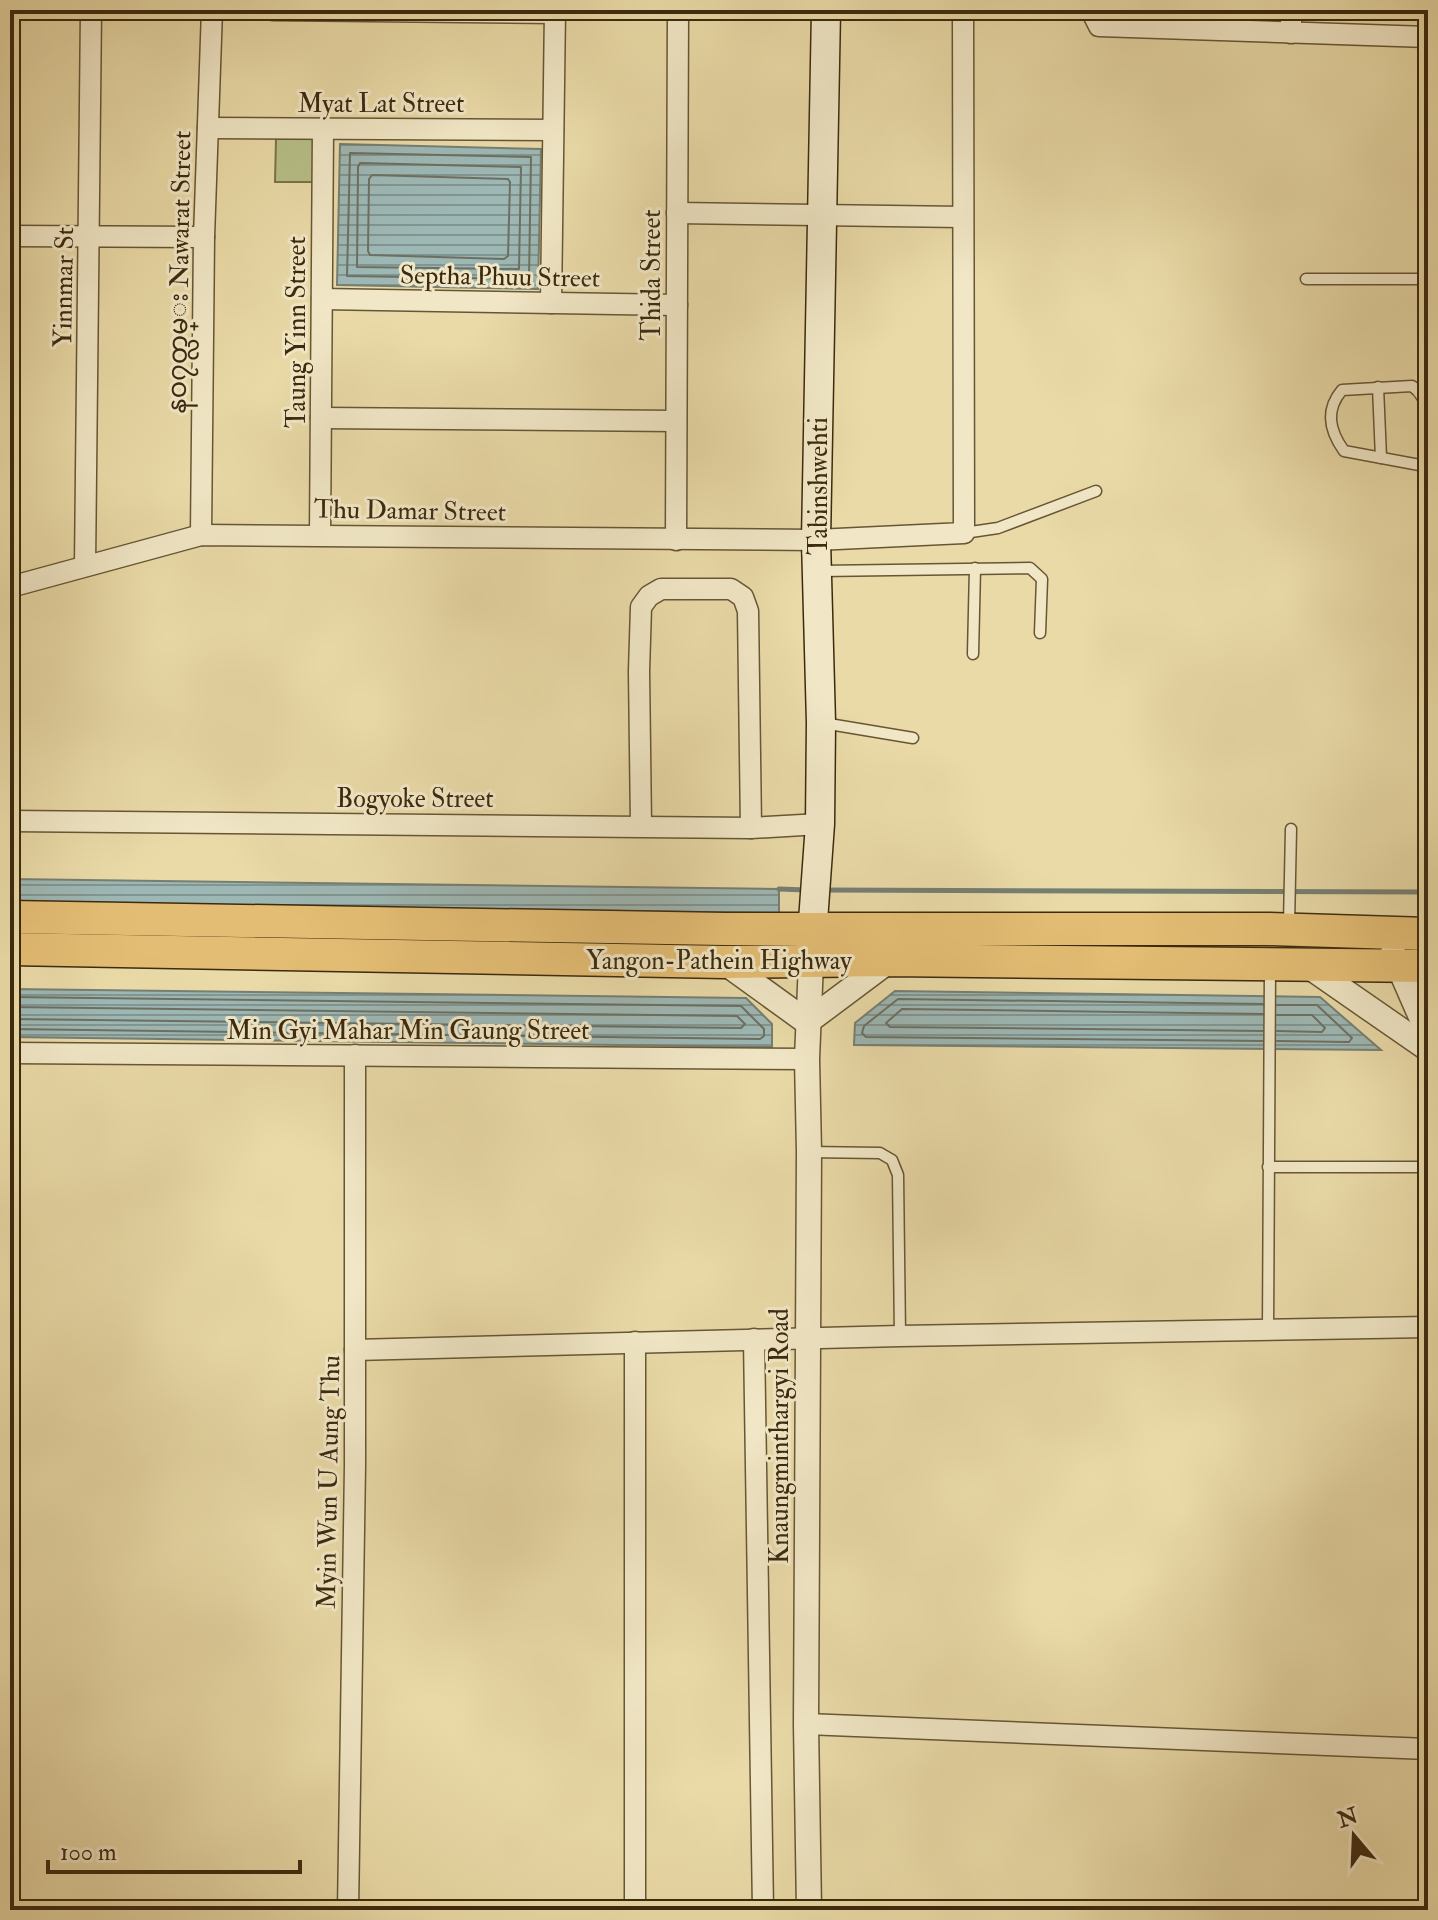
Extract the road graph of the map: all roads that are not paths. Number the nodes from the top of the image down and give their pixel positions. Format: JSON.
{"nodes":[{"id":1,"x":91,"y":10,"type":"edge"},
{"id":2,"x":212,"y":10,"type":"edge"},
{"id":3,"x":273,"y":10,"type":"edge"},
{"id":4,"x":678,"y":10,"type":"edge"},
{"id":5,"x":826,"y":10,"type":"edge"},
{"id":6,"x":963,"y":10,"type":"edge"},
{"id":7,"x":1091,"y":10,"type":"edge"},
{"id":8,"x":1291,"y":10,"type":"edge"},
{"id":9,"x":554,"y":12,"type":"edge"},
{"id":10,"x":1154,"y":19,"type":"edge"},
{"id":11,"x":1291,"y":33,"type":"junction"},
{"id":12,"x":1428,"y":37,"type":"edge"},
{"id":13,"x":208,"y":128,"type":"junction"},
{"id":14,"x":323,"y":129,"type":"junction"},
{"id":15,"x":553,"y":130,"type":"junction"},
{"id":16,"x":677,"y":213,"type":"junction"},
{"id":17,"x":822,"y":215,"type":"junction"},
{"id":18,"x":962,"y":217,"type":"junction"},
{"id":19,"x":10,"y":236,"type":"edge"},
{"id":20,"x":89,"y":237,"type":"junction"},
{"id":21,"x":204,"y":237,"type":"junction"},
{"id":22,"x":1306,"y":279,"type":"dead end"},
{"id":23,"x":1428,"y":279,"type":"edge"},
{"id":24,"x":322,"y":299,"type":"junction"},
{"id":25,"x":551,"y":303,"type":"junction"},
{"id":26,"x":677,"y":305,"type":"junction"},
{"id":27,"x":1378,"y":387,"type":"junction"},
{"id":28,"x":321,"y":418,"type":"junction"},
{"id":29,"x":676,"y":421,"type":"junction"},
{"id":30,"x":1381,"y":458,"type":"junction"},
{"id":31,"x":1426,"y":466,"type":"edge"},
{"id":32,"x":1096,"y":491,"type":"dead end"},
{"id":33,"x":964,"y":533,"type":"junction"},
{"id":34,"x":201,"y":535,"type":"junction"},
{"id":35,"x":320,"y":535,"type":"junction"},
{"id":36,"x":676,"y":540,"type":"junction"},
{"id":37,"x":816,"y":540,"type":"junction"},
{"id":38,"x":85,"y":566,"type":"junction"},
{"id":39,"x":975,"y":568,"type":"junction"},
{"id":40,"x":818,"y":571,"type":"junction"},
{"id":41,"x":10,"y":587,"type":"edge"},
{"id":42,"x":1040,"y":633,"type":"dead end"},
{"id":43,"x":973,"y":654,"type":"dead end"},
{"id":44,"x":821,"y":723,"type":"junction"},
{"id":45,"x":913,"y":738,"type":"dead end"},
{"id":46,"x":10,"y":821,"type":"edge"},
{"id":47,"x":820,"y":824,"type":"junction"},
{"id":48,"x":641,"y":826,"type":"junction"},
{"id":49,"x":751,"y":828,"type":"junction"},
{"id":50,"x":1291,"y":829,"type":"dead end"},
{"id":51,"x":814,"y":903,"type":"junction"},
{"id":52,"x":10,"y":917,"type":"edge"},
{"id":53,"x":1289,"y":930,"type":"junction"},
{"id":54,"x":1384,"y":933,"type":"junction"},
{"id":55,"x":1428,"y":934,"type":"edge"},
{"id":56,"x":10,"y":949,"type":"edge"},
{"id":57,"x":890,"y":960,"type":"junction"},
{"id":58,"x":724,"y":962,"type":"junction"},
{"id":59,"x":811,"y":962,"type":"junction"},
{"id":60,"x":1271,"y":962,"type":"junction"},
{"id":61,"x":1304,"y":963,"type":"junction"},
{"id":62,"x":1413,"y":966,"type":"edge"},
{"id":63,"x":807,"y":1022,"type":"junction"},
{"id":64,"x":1428,"y":1033,"type":"edge"},
{"id":65,"x":1428,"y":1049,"type":"edge"},
{"id":66,"x":10,"y":1053,"type":"edge"},
{"id":67,"x":355,"y":1055,"type":"junction"},
{"id":68,"x":807,"y":1059,"type":"junction"},
{"id":69,"x":809,"y":1152,"type":"junction"},
{"id":70,"x":1428,"y":1165,"type":"edge"},
{"id":71,"x":1268,"y":1167,"type":"junction"},
{"id":72,"x":1428,"y":1327,"type":"edge"},
{"id":73,"x":1268,"y":1330,"type":"junction"},
{"id":74,"x":900,"y":1336,"type":"junction"},
{"id":75,"x":807,"y":1338,"type":"junction"},
{"id":76,"x":754,"y":1339,"type":"junction"},
{"id":77,"x":635,"y":1342,"type":"junction"},
{"id":78,"x":355,"y":1350,"type":"junction"},
{"id":79,"x":806,"y":1724,"type":"junction"},
{"id":80,"x":1428,"y":1749,"type":"edge"},
{"id":81,"x":348,"y":1910,"type":"edge"},
{"id":82,"x":635,"y":1910,"type":"edge"},
{"id":83,"x":763,"y":1910,"type":"edge"},
{"id":84,"x":809,"y":1910,"type":"edge"}],
"edges":[{"from":1,"to":20,"type":"street","name":"Yinnmar St"},
{"from":2,"to":13,"type":"street","name":"နဝ၇တ္လမ္း Nawarat Street"},
{"from":3,"to":9,"type":"street"},
{"from":4,"to":16,"type":"street","name":"Thida Street"},
{"from":5,"to":17,"type":"main road","name":"Tabinshwehti"},
{"from":6,"to":18,"type":"street"},
{"from":7,"to":10,"type":"street"},
{"from":8,"to":11,"type":"street"},
{"from":9,"to":15,"type":"street"},
{"from":10,"to":11,"type":"street"},
{"from":11,"to":12,"type":"street"},
{"from":13,"to":14,"type":"street","name":"Myat Lat Street"},
{"from":13,"to":21,"type":"street","name":"နဝ၇တ္လမ္း Nawarat Street"},
{"from":14,"to":15,"type":"street","name":"Myat Lat Street"},
{"from":14,"to":24,"type":"street","name":"Taung Yinn Street"},
{"from":15,"to":25,"type":"street"},
{"from":16,"to":17,"type":"street"},
{"from":16,"to":26,"type":"street","name":"Thida Street"},
{"from":17,"to":18,"type":"street"},
{"from":17,"to":37,"type":"main road","name":"Tabinshwehti"},
{"from":18,"to":33,"type":"street"},
{"from":19,"to":20,"type":"street"},
{"from":20,"to":21,"type":"street"},
{"from":20,"to":38,"type":"street","name":"Yinnmar St"},
{"from":21,"to":34,"type":"street","name":"နဝ၇တ္လမ္း Nawarat Street"},
{"from":22,"to":23,"type":"lane"},
{"from":24,"to":25,"type":"street","name":"Septha Phuu Street"},
{"from":24,"to":28,"type":"street","name":"Taung Yinn Street"},
{"from":25,"to":26,"type":"street","name":"Septha Phuu Street"},
{"from":26,"to":29,"type":"street","name":"Thida Street"},
{"from":27,"to":30,"type":"lane"},
{"from":27,"to":30,"type":"lane"},
{"from":27,"to":31,"type":"lane"},
{"from":28,"to":29,"type":"street"},
{"from":28,"to":35,"type":"street","name":"Taung Yinn Street"},
{"from":29,"to":36,"type":"street","name":"Thida Street"},
{"from":30,"to":31,"type":"lane"},
{"from":32,"to":33,"type":"lane"},
{"from":33,"to":37,"type":"street","name":"Thu Damar Street"},
{"from":34,"to":35,"type":"street","name":"Thu Damar Street"},
{"from":34,"to":38,"type":"street","name":"Thu Damar Street"},
{"from":35,"to":36,"type":"street","name":"Thu Damar Street"},
{"from":36,"to":37,"type":"street","name":"Thu Damar Street"},
{"from":37,"to":40,"type":"main road","name":"Tabinshwehti"},
{"from":38,"to":41,"type":"street","name":"Thu Damar Street"},
{"from":39,"to":40,"type":"lane"},
{"from":39,"to":42,"type":"lane"},
{"from":39,"to":43,"type":"lane"},
{"from":40,"to":44,"type":"main road","name":"Tabinshwehti"},
{"from":44,"to":45,"type":"lane"},
{"from":44,"to":47,"type":"main road","name":"Tabinshwehti"},
{"from":46,"to":48,"type":"street","name":"Bogyoke Street"},
{"from":47,"to":49,"type":"street","name":"Bogyoke Street"},
{"from":47,"to":51,"type":"main road","name":"Tabinshwehti"},
{"from":48,"to":49,"type":"street","name":"Bogyoke Street"},
{"from":48,"to":49,"type":"street"},
{"from":50,"to":53,"type":"lane"},
{"from":51,"to":52,"type":"main road","name":"Yangon-Pathein Highway"},
{"from":51,"to":53,"type":"main road","name":"Yangon-Pathein Highway"},
{"from":51,"to":59,"type":"main road","name":"Tabinshwehti"},
{"from":53,"to":54,"type":"main road","name":"Yangon-Pathein Highway"},
{"from":54,"to":55,"type":"main road","name":"Yangon-Pathein Highway"},
{"from":54,"to":62,"type":"street"},
{"from":56,"to":58,"type":"main road","name":"Yangon-Pathein Highway"},
{"from":57,"to":59,"type":"main road","name":"Yangon-Pathein Highway"},
{"from":57,"to":60,"type":"main road","name":"Yangon-Pathein Highway"},
{"from":57,"to":63,"type":"street"},
{"from":58,"to":59,"type":"main road","name":"Yangon-Pathein Highway"},
{"from":58,"to":63,"type":"street"},
{"from":59,"to":63,"type":"street","name":"Knaungminthargyi Road"},
{"from":60,"to":61,"type":"main road","name":"Yangon-Pathein Highway"},
{"from":60,"to":71,"type":"lane"},
{"from":61,"to":62,"type":"main road","name":"Yangon-Pathein Highway"},
{"from":61,"to":65,"type":"street"},
{"from":62,"to":64,"type":"street"},
{"from":63,"to":68,"type":"street","name":"Knaungminthargyi Road"},
{"from":66,"to":67,"type":"street","name":"Min Gyi Mahar Min Gaung Street"},
{"from":67,"to":68,"type":"street","name":"Min Gyi Mahar Min Gaung Street"},
{"from":67,"to":78,"type":"street","name":"Myin Wun U Aung Thu"},
{"from":68,"to":69,"type":"street","name":"Knaungminthargyi Road"},
{"from":69,"to":74,"type":"lane"},
{"from":69,"to":75,"type":"street","name":"Knaungminthargyi Road"},
{"from":70,"to":71,"type":"lane"},
{"from":71,"to":73,"type":"lane"},
{"from":72,"to":73,"type":"street"},
{"from":73,"to":74,"type":"street"},
{"from":74,"to":75,"type":"street"},
{"from":75,"to":76,"type":"street"},
{"from":75,"to":79,"type":"street","name":"Knaungminthargyi Road"},
{"from":76,"to":77,"type":"street"},
{"from":76,"to":83,"type":"street"},
{"from":77,"to":78,"type":"street"},
{"from":77,"to":82,"type":"street"},
{"from":78,"to":81,"type":"street","name":"Myin Wun U Aung Thu"},
{"from":79,"to":80,"type":"street"},
{"from":79,"to":84,"type":"street","name":"Knaungminthargyi Road"}]}
